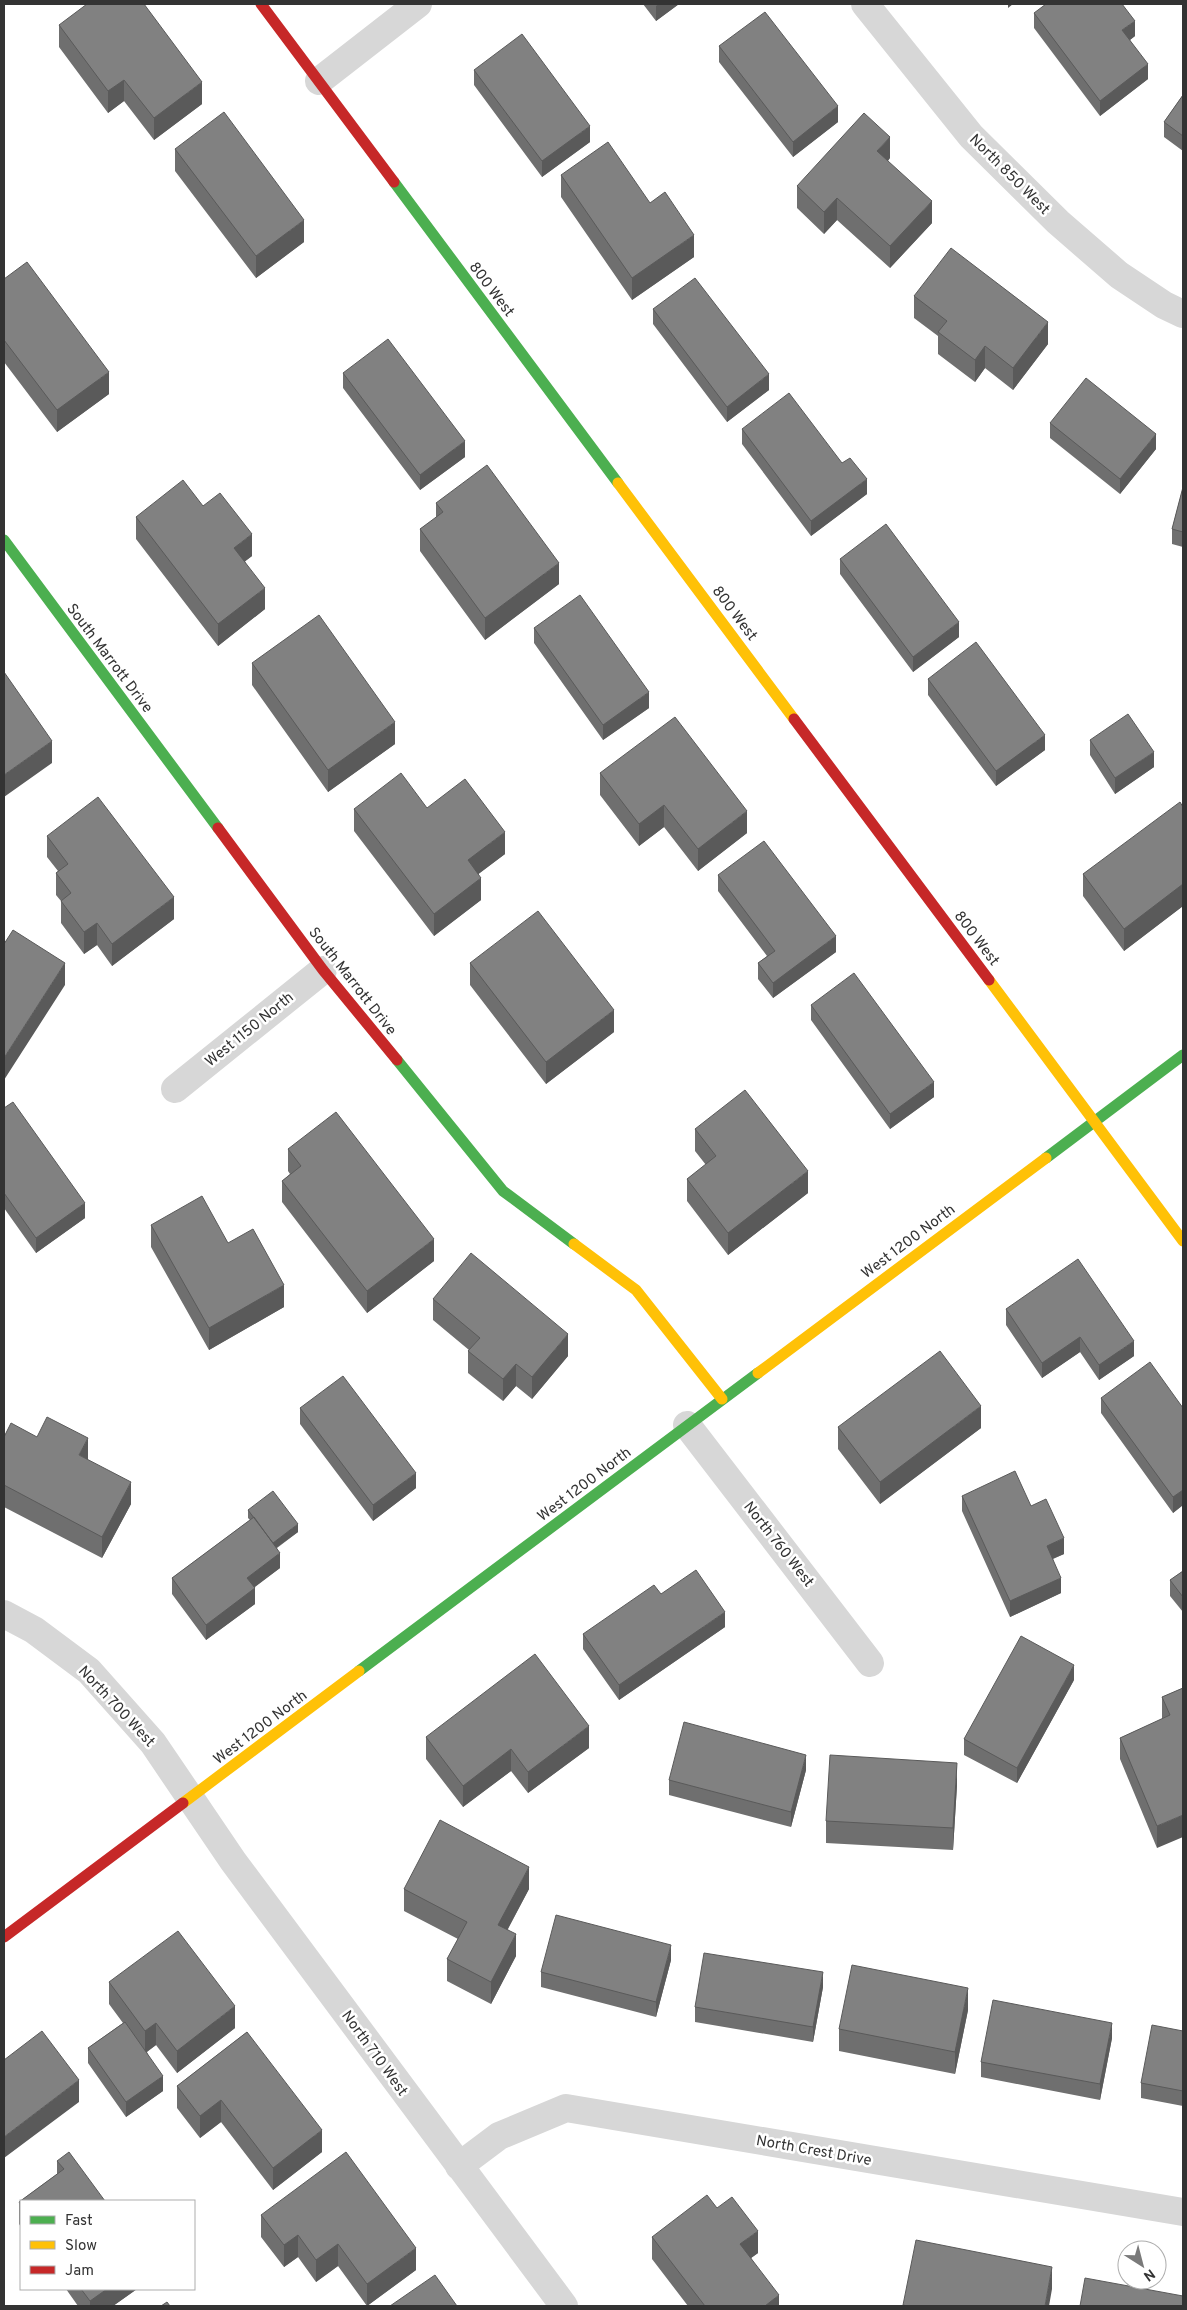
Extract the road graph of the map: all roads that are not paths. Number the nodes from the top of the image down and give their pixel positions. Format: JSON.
{"nodes":[{"id":1,"x":261,"y":4,"type":"edge"},
{"id":2,"x":418,"y":4,"type":"edge"},
{"id":3,"x":865,"y":4,"type":"edge"},
{"id":4,"x":319,"y":81,"type":"junction"},
{"id":5,"x":1183,"y":314,"type":"edge"},
{"id":6,"x":4,"y":540,"type":"edge"},
{"id":7,"x":323,"y":970,"type":"junction"},
{"id":8,"x":1183,"y":1055,"type":"edge"},
{"id":9,"x":175,"y":1088,"type":"dead end"},
{"id":10,"x":1095,"y":1121,"type":"junction"},
{"id":11,"x":1183,"y":1241,"type":"edge"},
{"id":12,"x":722,"y":1399,"type":"junction"},
{"id":13,"x":687,"y":1426,"type":"junction"},
{"id":14,"x":4,"y":1614,"type":"edge"},
{"id":15,"x":870,"y":1663,"type":"dead end"},
{"id":16,"x":191,"y":1797,"type":"junction"},
{"id":17,"x":4,"y":1938,"type":"edge"},
{"id":18,"x":458,"y":2166,"type":"junction"},
{"id":19,"x":1183,"y":2212,"type":"edge"},
{"id":20,"x":564,"y":2306,"type":"edge"}],
"edges":[{"from":1,"to":4,"type":"street","name":"800 West"},
{"from":2,"to":4,"type":"street"},
{"from":3,"to":5,"type":"street","name":"North 850 West"},
{"from":4,"to":10,"type":"street","name":"800 West"},
{"from":6,"to":7,"type":"street","name":"South Marrott Drive"},
{"from":7,"to":9,"type":"street","name":"West 1150 North"},
{"from":7,"to":12,"type":"street","name":"South Marrott Drive"},
{"from":8,"to":10,"type":"street","name":"West 1200 North"},
{"from":10,"to":11,"type":"street","name":"800 West"},
{"from":10,"to":12,"type":"street","name":"West 1200 North"},
{"from":12,"to":13,"type":"street","name":"West 1200 North"},
{"from":13,"to":15,"type":"street","name":"North 760 West"},
{"from":13,"to":16,"type":"street","name":"West 1200 North"},
{"from":14,"to":16,"type":"street","name":"North 700 West"},
{"from":16,"to":17,"type":"street","name":"West 1200 North"},
{"from":16,"to":18,"type":"street","name":"North 710 West"},
{"from":18,"to":19,"type":"street","name":"North Crest Drive"},
{"from":18,"to":20,"type":"street","name":"North 710 West"}]}
